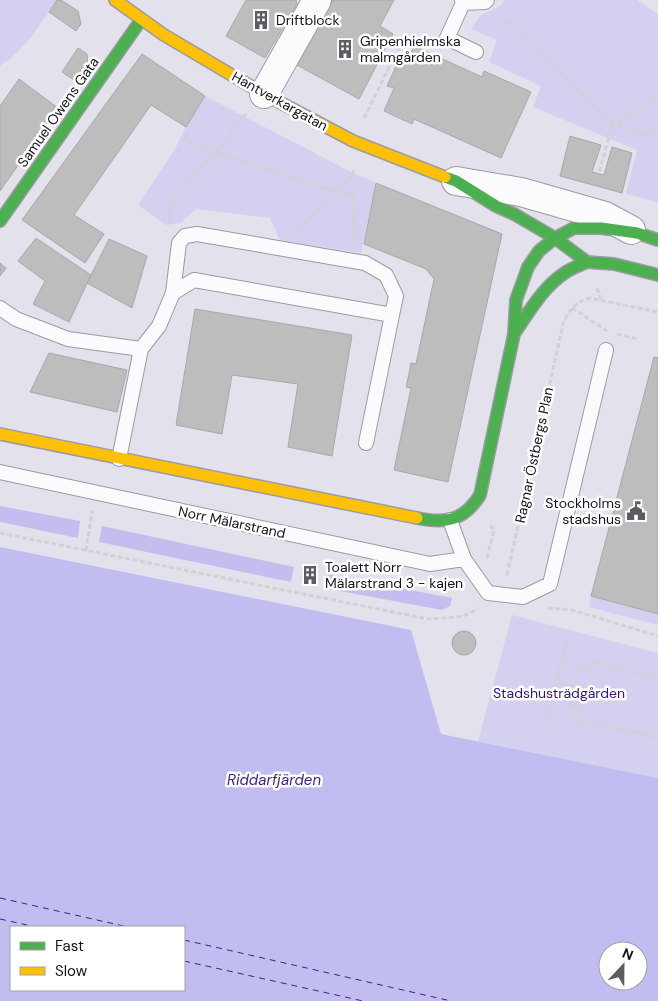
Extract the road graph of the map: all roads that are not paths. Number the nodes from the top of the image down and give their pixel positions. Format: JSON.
{"nodes":[{"id":1,"x":115,"y":0,"type":"edge"},
{"id":2,"x":317,"y":0,"type":"edge"},
{"id":3,"x":486,"y":1,"type":"edge"},
{"id":4,"x":462,"y":2,"type":"edge"},
{"id":5,"x":141,"y":20,"type":"junction"},
{"id":6,"x":476,"y":52,"type":"dead end"},
{"id":7,"x":255,"y":104,"type":"junction"},
{"id":8,"x":456,"y":181,"type":"junction"},
{"id":9,"x":0,"y":221,"type":"edge"},
{"id":10,"x":647,"y":237,"type":"edge"},
{"id":11,"x":555,"y":238,"type":"junction"},
{"id":12,"x":587,"y":262,"type":"junction"},
{"id":13,"x":658,"y":275,"type":"edge"},
{"id":14,"x":173,"y":293,"type":"junction"},
{"id":15,"x":0,"y":308,"type":"edge"},
{"id":16,"x":392,"y":315,"type":"junction"},
{"id":17,"x":514,"y":334,"type":"junction"},
{"id":18,"x":141,"y":349,"type":"junction"},
{"id":19,"x":606,"y":350,"type":"dead end"},
{"id":20,"x":0,"y":434,"type":"edge"},
{"id":21,"x":366,"y":442,"type":"dead end"},
{"id":22,"x":119,"y":459,"type":"junction"},
{"id":23,"x":0,"y":472,"type":"edge"},
{"id":24,"x":456,"y":518,"type":"junction"},
{"id":25,"x":464,"y":559,"type":"junction"}],
"edges":[{"from":1,"to":5,"type":"street","name":"Hantverkargatan"},
{"from":2,"to":7,"type":"street"},
{"from":3,"to":4,"type":"lane"},
{"from":4,"to":6,"type":"lane"},
{"from":5,"to":7,"type":"street","name":"Hantverkargatan"},
{"from":5,"to":9,"type":"street","name":"Samuel Owens Gata"},
{"from":7,"to":8,"type":"street","name":"Hantverkargatan"},
{"from":8,"to":10,"type":"street","name":"Hantverkargatan"},
{"from":8,"to":11,"type":"street","name":"Hantverkargatan"},
{"from":10,"to":11,"type":"street","name":"Hantverkargatan"},
{"from":11,"to":12,"type":"street","name":"Hantverkargatan"},
{"from":11,"to":17,"type":"street"},
{"from":12,"to":13,"type":"street"},
{"from":12,"to":17,"type":"street"},
{"from":14,"to":16,"type":"lane"},
{"from":14,"to":16,"type":"lane"},
{"from":14,"to":18,"type":"lane"},
{"from":15,"to":18,"type":"lane"},
{"from":16,"to":21,"type":"lane"},
{"from":17,"to":24,"type":"street"},
{"from":18,"to":22,"type":"lane"},
{"from":19,"to":25,"type":"lane"},
{"from":20,"to":22,"type":"street"},
{"from":22,"to":24,"type":"street"},
{"from":23,"to":25,"type":"lane","name":"Norr Mälarstrand"},
{"from":24,"to":25,"type":"lane"}]}
